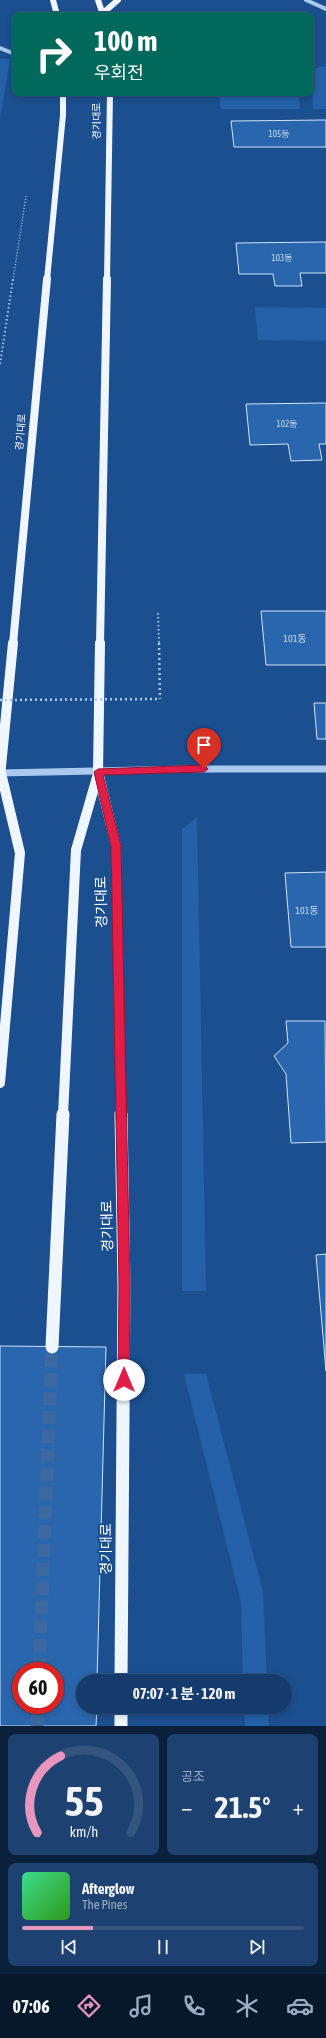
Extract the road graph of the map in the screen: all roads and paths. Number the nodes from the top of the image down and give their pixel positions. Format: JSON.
{"nodes":[{"id":1,"x":49,"y":0,"type":"edge"},
{"id":2,"x":98,"y":0,"type":"edge"},
{"id":3,"x":118,"y":0,"type":"edge"},
{"id":4,"x":306,"y":0,"type":"edge"},
{"id":5,"x":54,"y":3,"type":"edge"},
{"id":6,"x":326,"y":10,"type":"edge"},
{"id":7,"x":102,"y":12,"type":"edge"},
{"id":8,"x":105,"y":12,"type":"edge"},
{"id":9,"x":0,"y":48,"type":"edge"},
{"id":10,"x":12,"y":53,"type":"edge"},
{"id":11,"x":63,"y":96,"type":"edge"},
{"id":12,"x":110,"y":96,"type":"edge"},
{"id":13,"x":27,"y":191,"type":"dead end"},
{"id":14,"x":0,"y":364,"type":"edge"},
{"id":15,"x":158,"y":613,"type":"dead end"},
{"id":16,"x":0,"y":700,"type":"edge"},
{"id":17,"x":326,"y":769,"type":"edge"},
{"id":18,"x":98,"y":772,"type":"junction"},
{"id":19,"x":0,"y":774,"type":"edge"},
{"id":20,"x":0,"y":1083,"type":"edge"},
{"id":21,"x":52,"y":1347,"type":"tunnel mouth"},
{"id":22,"x":121,"y":1674,"type":"edge"},
{"id":23,"x":121,"y":1714,"type":"edge"},
{"id":24,"x":121,"y":1726,"type":"edge"}],
"edges":[{"from":1,"to":5,"type":"main road"},
{"from":2,"to":7,"type":"main road"},
{"from":3,"to":8,"type":"main road"},
{"from":4,"to":6,"type":"street"},
{"from":9,"to":10,"type":"street"},
{"from":11,"to":19,"type":"main road","name":"경기대로"},
{"from":12,"to":18,"type":"main road","name":"경기대로"},
{"from":13,"to":14,"type":"path"},
{"from":15,"to":16,"type":"path","bridge":true},
{"from":17,"to":18,"type":"street"},
{"from":18,"to":19,"type":"street"},
{"from":18,"to":21,"type":"main road","name":"경기대로"},
{"from":18,"to":22,"type":"main road","name":"경기대로"},
{"from":19,"to":20,"type":"main road","name":"경기대로"},
{"from":23,"to":24,"type":"main road"}]}
